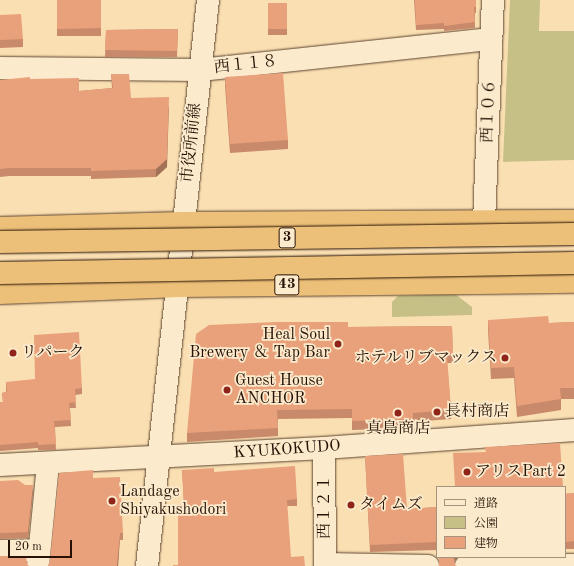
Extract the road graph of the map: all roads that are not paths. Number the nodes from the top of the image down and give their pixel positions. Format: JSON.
{"nodes":[{"id":1,"x":208,"y":0,"type":"edge"},
{"id":2,"x":493,"y":0,"type":"edge"},
{"id":3,"x":492,"y":39,"type":"junction"},
{"id":4,"x":0,"y":68,"type":"edge"},
{"id":5,"x":200,"y":70,"type":"junction"},
{"id":6,"x":574,"y":221,"type":"edge"},
{"id":7,"x":484,"y":222,"type":"junction"},
{"id":8,"x":183,"y":223,"type":"junction"},
{"id":9,"x":0,"y":228,"type":"edge"},
{"id":10,"x":574,"y":234,"type":"edge"},
{"id":11,"x":0,"y":242,"type":"edge"},
{"id":12,"x":574,"y":263,"type":"edge"},
{"id":13,"x":0,"y":273,"type":"edge"},
{"id":14,"x":574,"y":282,"type":"edge"},
{"id":15,"x":179,"y":286,"type":"junction"},
{"id":16,"x":0,"y":293,"type":"edge"},
{"id":17,"x":574,"y":430,"type":"edge"},
{"id":18,"x":324,"y":448,"type":"junction"},
{"id":19,"x":159,"y":458,"type":"junction"},
{"id":20,"x":48,"y":464,"type":"junction"},
{"id":21,"x":0,"y":465,"type":"edge"},
{"id":22,"x":0,"y":551,"type":"edge"},
{"id":23,"x":38,"y":558,"type":"edge"},
{"id":24,"x":325,"y":565,"type":"edge"},
{"id":25,"x":574,"y":565,"type":"edge"},
{"id":26,"x":147,"y":566,"type":"edge"},
{"id":27,"x":428,"y":566,"type":"edge"},
{"id":28,"x":466,"y":566,"type":"edge"}],
"edges":[{"from":1,"to":5,"type":"street","name":"市役所前線"},
{"from":2,"to":3,"type":"street","name":"西１０６"},
{"from":3,"to":5,"type":"street","name":"西１１８"},
{"from":3,"to":7,"type":"street","name":"西１０６"},
{"from":4,"to":5,"type":"street","name":"西１１８"},
{"from":5,"to":8,"type":"street","name":"市役所前線"},
{"from":6,"to":7,"type":"highway"},
{"from":7,"to":8,"type":"highway"},
{"from":8,"to":9,"type":"highway"},
{"from":8,"to":15,"type":"street","name":"市役所前線"},
{"from":10,"to":11,"type":"highway","number":"3","bridge":true},
{"from":12,"to":13,"type":"highway","number":"3","bridge":true},
{"from":14,"to":15,"type":"highway","number":"43"},
{"from":15,"to":16,"type":"highway","number":"43"},
{"from":15,"to":19,"type":"street","name":"市役所前線"},
{"from":17,"to":18,"type":"street","name":"KYUKOKUDO"},
{"from":18,"to":19,"type":"street","name":"KYUKOKUDO"},
{"from":18,"to":24,"type":"street","name":"西１２１"},
{"from":19,"to":20,"type":"street","name":"KYUKOKUDO"},
{"from":19,"to":26,"type":"street","name":"市役所前線"},
{"from":20,"to":21,"type":"street","name":"KYUKOKUDO"},
{"from":20,"to":23,"type":"street"},
{"from":22,"to":23,"type":"street"},
{"from":24,"to":27,"type":"street"},
{"from":25,"to":28,"type":"street"}]}
